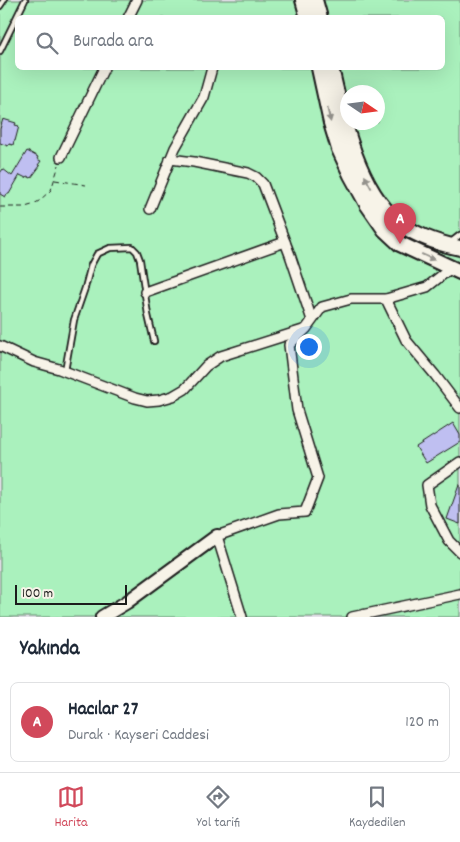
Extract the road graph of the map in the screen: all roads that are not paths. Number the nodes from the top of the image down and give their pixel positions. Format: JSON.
{"nodes":[{"id":1,"x":4,"y":0,"type":"edge"},
{"id":2,"x":25,"y":0,"type":"edge"},
{"id":3,"x":137,"y":0,"type":"edge"},
{"id":4,"x":303,"y":0,"type":"edge"},
{"id":5,"x":315,"y":0,"type":"edge"},
{"id":6,"x":0,"y":6,"type":"edge"},
{"id":7,"x":18,"y":15,"type":"edge"},
{"id":8,"x":130,"y":15,"type":"edge"},
{"id":9,"x":307,"y":15,"type":"edge"},
{"id":10,"x":319,"y":15,"type":"edge"},
{"id":11,"x":15,"y":20,"type":"edge"},
{"id":12,"x":0,"y":51,"type":"edge"},
{"id":13,"x":103,"y":70,"type":"edge"},
{"id":14,"x":211,"y":70,"type":"edge"},
{"id":15,"x":319,"y":70,"type":"edge"},
{"id":16,"x":332,"y":70,"type":"edge"},
{"id":17,"x":61,"y":157,"type":"road end"},
{"id":18,"x":170,"y":159,"type":"junction"},
{"id":19,"x":150,"y":209,"type":"dead end"},
{"id":20,"x":460,"y":235,"type":"edge"},
{"id":21,"x":285,"y":242,"type":"junction"},
{"id":22,"x":454,"y":247,"type":"edge"},
{"id":23,"x":455,"y":270,"type":"edge"},
{"id":24,"x":145,"y":292,"type":"junction"},
{"id":25,"x":386,"y":299,"type":"junction"},
{"id":26,"x":312,"y":320,"type":"junction"},
{"id":27,"x":306,"y":329,"type":"junction"},
{"id":28,"x":154,"y":341,"type":"dead end"},
{"id":29,"x":0,"y":346,"type":"edge"},
{"id":30,"x":65,"y":371,"type":"junction"},
{"id":31,"x":460,"y":408,"type":"edge"},
{"id":32,"x":460,"y":462,"type":"edge"},
{"id":33,"x":217,"y":536,"type":"junction"},
{"id":34,"x":460,"y":552,"type":"edge"},
{"id":35,"x":460,"y":594,"type":"edge"},
{"id":36,"x":102,"y":617,"type":"edge"},
{"id":37,"x":242,"y":617,"type":"edge"},
{"id":38,"x":352,"y":617,"type":"edge"}],
"edges":[{"from":1,"to":6,"type":"lane"},
{"from":2,"to":7,"type":"lane"},
{"from":3,"to":8,"type":"street"},
{"from":4,"to":9,"type":"main road"},
{"from":5,"to":10,"type":"main road"},
{"from":11,"to":12,"type":"lane"},
{"from":13,"to":17,"type":"street"},
{"from":14,"to":18,"type":"street"},
{"from":15,"to":23,"type":"main road","one_way":true},
{"from":22,"to":16,"type":"main road","one_way":true},
{"from":18,"to":19,"type":"street"},
{"from":18,"to":21,"type":"street"},
{"from":20,"to":22,"type":"lane"},
{"from":21,"to":24,"type":"street"},
{"from":21,"to":26,"type":"street"},
{"from":23,"to":25,"type":"street"},
{"from":24,"to":28,"type":"lane"},
{"from":24,"to":30,"type":"lane"},
{"from":25,"to":26,"type":"street"},
{"from":25,"to":31,"type":"street"},
{"from":26,"to":27,"type":"street"},
{"from":27,"to":30,"type":"street"},
{"from":27,"to":33,"type":"street"},
{"from":29,"to":30,"type":"street"},
{"from":32,"to":34,"type":"street"},
{"from":33,"to":36,"type":"street"},
{"from":33,"to":37,"type":"street"},
{"from":35,"to":38,"type":"street"}]}
